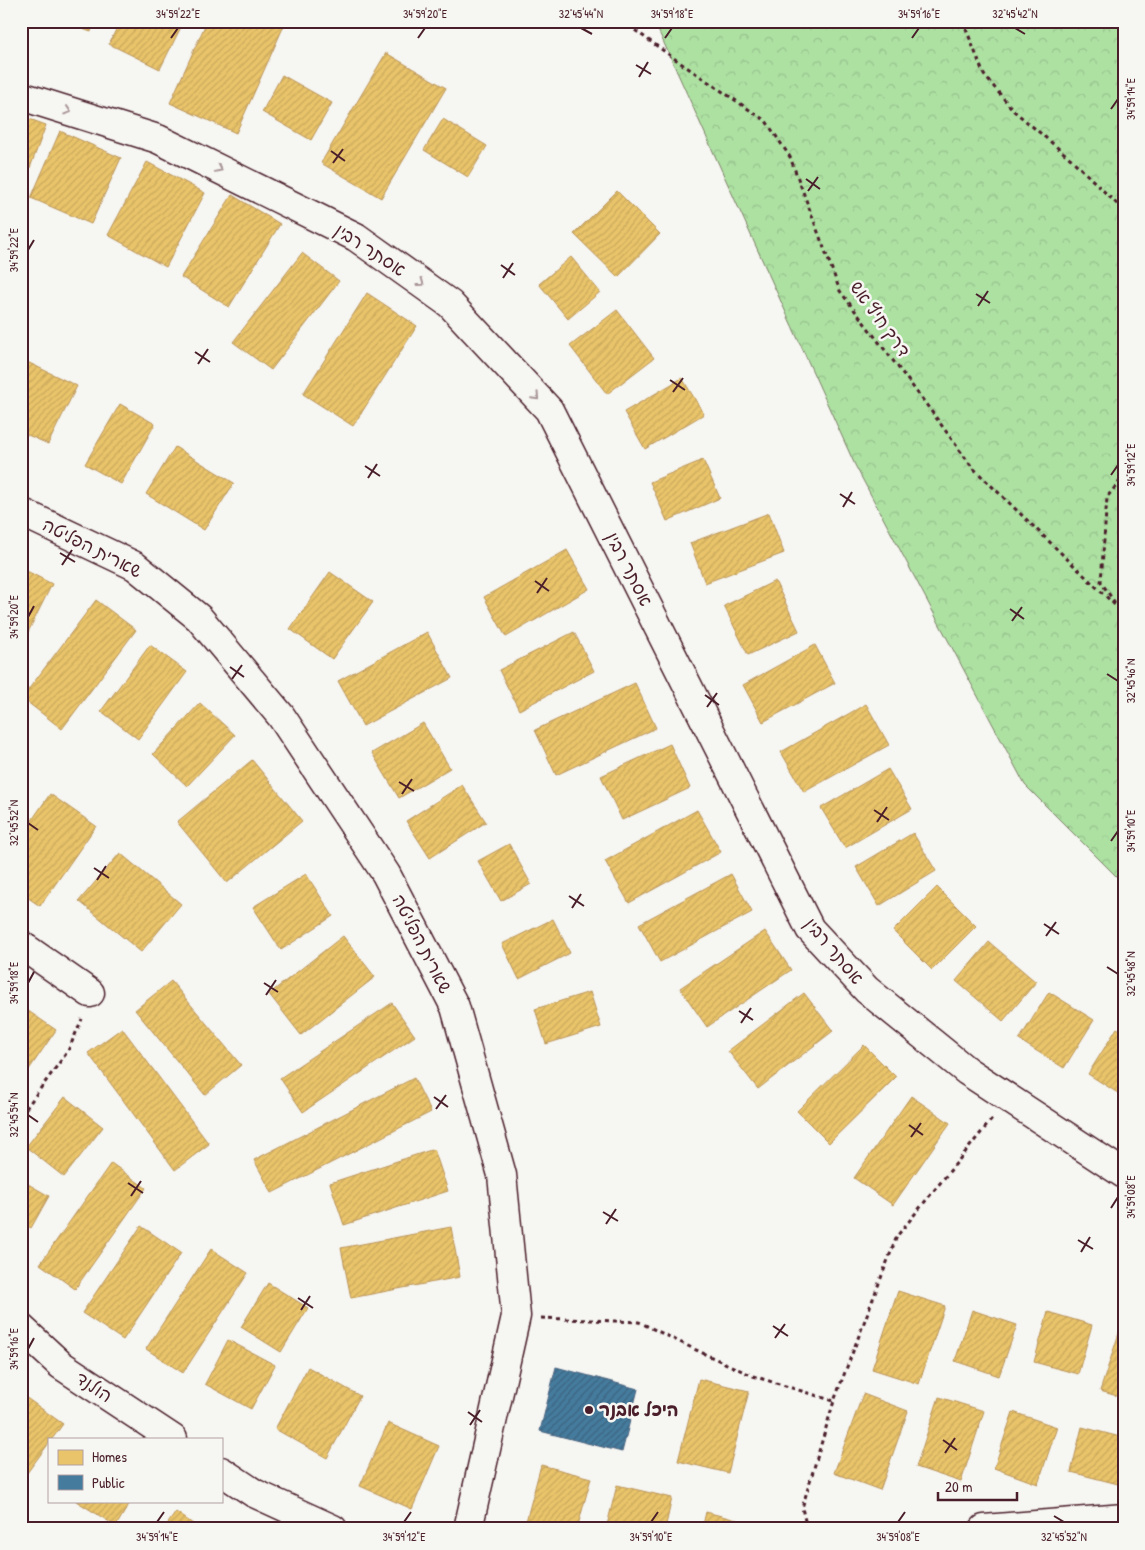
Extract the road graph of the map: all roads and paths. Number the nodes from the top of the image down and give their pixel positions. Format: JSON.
{"nodes":[{"id":1,"x":622,"y":21,"type":"edge"},
{"id":2,"x":964,"y":21,"type":"edge"},
{"id":3,"x":21,"y":96,"type":"edge"},
{"id":4,"x":1124,"y":211,"type":"edge"},
{"id":5,"x":1124,"y":476,"type":"edge"},
{"id":6,"x":21,"y":512,"type":"edge"},
{"id":7,"x":1119,"y":609,"type":"junction"},
{"id":8,"x":1124,"y":613,"type":"edge"},
{"id":9,"x":21,"y":944,"type":"edge"},
{"id":10,"x":90,"y":993,"type":"joint"},
{"id":11,"x":1009,"y":1098,"type":"junction"},
{"id":12,"x":21,"y":1115,"type":"edge"},
{"id":13,"x":1124,"y":1174,"type":"edge"},
{"id":14,"x":516,"y":1316,"type":"junction"},
{"id":15,"x":21,"y":1328,"type":"edge"},
{"id":16,"x":834,"y":1401,"type":"junction"},
{"id":17,"x":171,"y":1438,"type":"edge"},
{"id":18,"x":222,"y":1472,"type":"edge"},
{"id":19,"x":1124,"y":1518,"type":"edge"},
{"id":20,"x":333,"y":1529,"type":"edge"},
{"id":21,"x":468,"y":1529,"type":"edge"},
{"id":22,"x":807,"y":1529,"type":"edge"},
{"id":23,"x":984,"y":1529,"type":"edge"}],
"edges":[{"from":1,"to":7,"type":"path","name":"דרך חיץ אש"},
{"from":2,"to":4,"type":"path"},
{"from":3,"to":11,"type":"street","name":"אסתר רבין","one_way":true},
{"from":5,"to":7,"type":"path"},
{"from":6,"to":14,"type":"street","name":"שארית הפליטה"},
{"from":7,"to":8,"type":"path"},
{"from":9,"to":10,"type":"street"},
{"from":10,"to":12,"type":"path"},
{"from":11,"to":13,"type":"street","name":"אסתר רבין"},
{"from":11,"to":16,"type":"path"},
{"from":14,"to":16,"type":"path"},
{"from":14,"to":21,"type":"street","name":"שארית הפליטה"},
{"from":15,"to":17,"type":"street","name":"הולנד"},
{"from":16,"to":22,"type":"path"},
{"from":18,"to":20,"type":"street"},
{"from":19,"to":23,"type":"street"}]}
